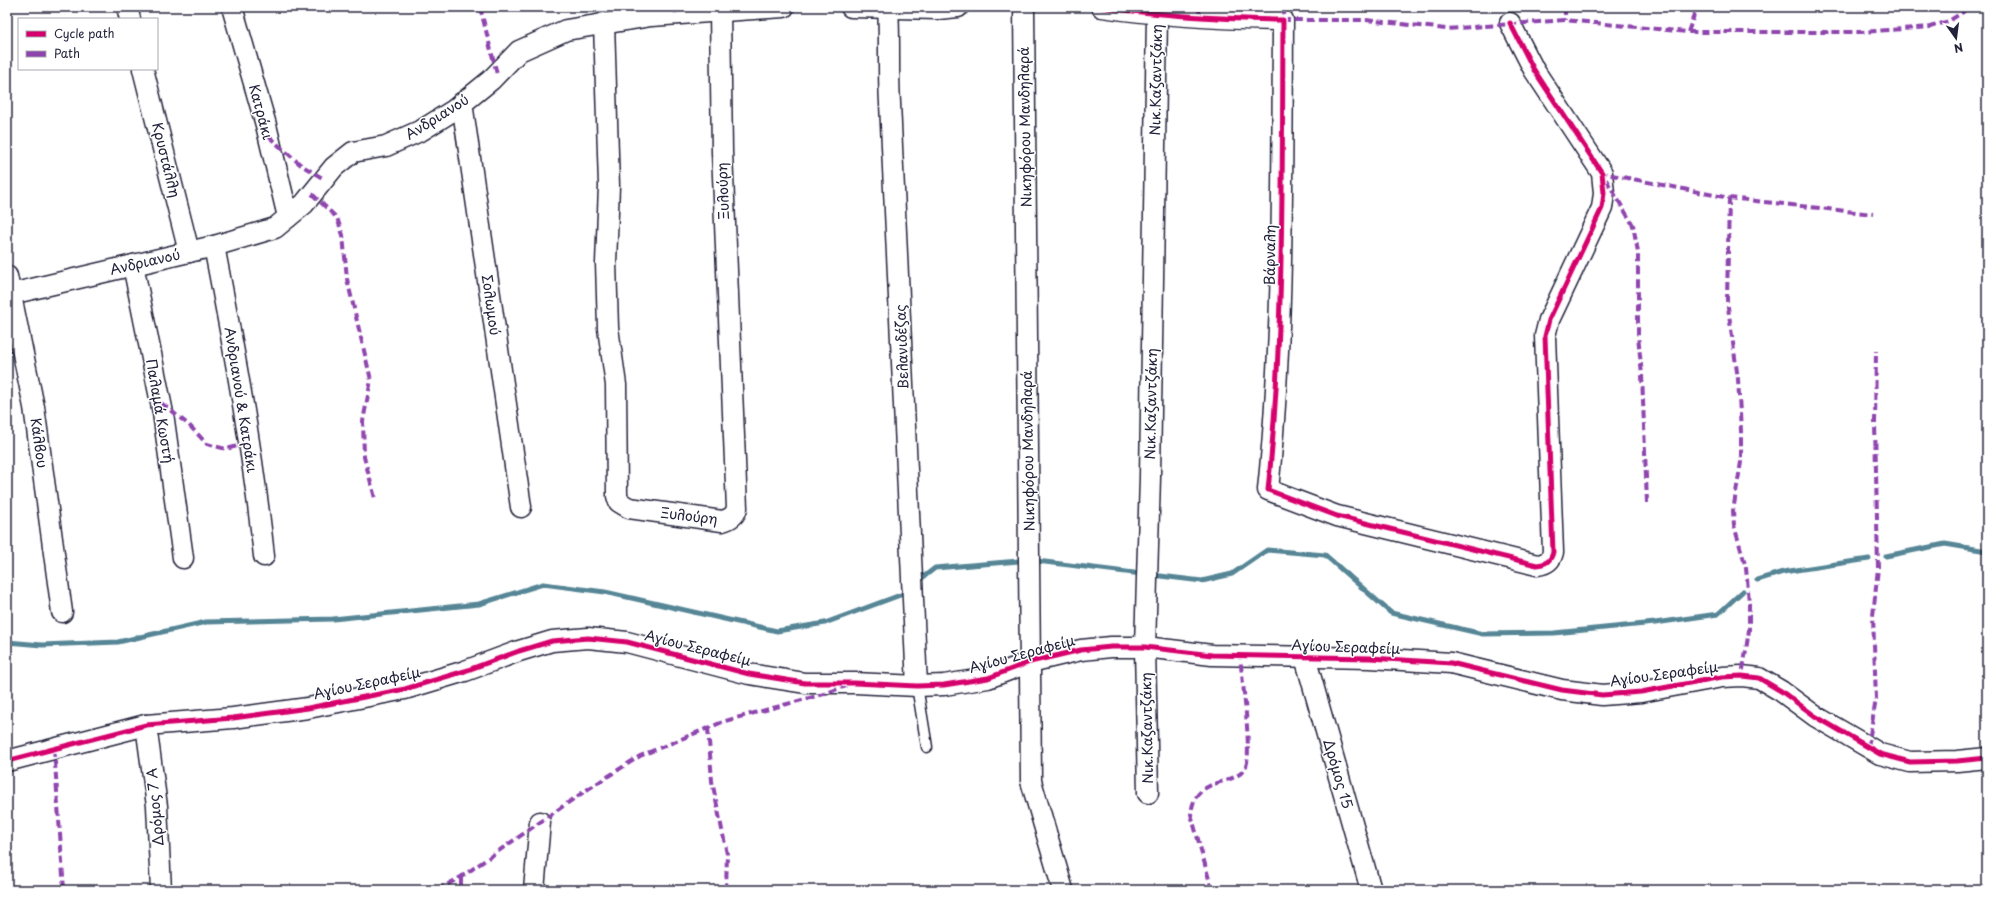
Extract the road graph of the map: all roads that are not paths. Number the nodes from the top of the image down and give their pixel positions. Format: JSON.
{"nodes":[{"id":1,"x":127,"y":7,"type":"edge"},
{"id":2,"x":232,"y":7,"type":"edge"},
{"id":3,"x":784,"y":7,"type":"edge"},
{"id":4,"x":851,"y":7,"type":"edge"},
{"id":5,"x":888,"y":7,"type":"edge"},
{"id":6,"x":958,"y":7,"type":"edge"},
{"id":7,"x":1024,"y":7,"type":"edge"},
{"id":8,"x":1102,"y":7,"type":"edge"},
{"id":9,"x":720,"y":10,"type":"junction"},
{"id":10,"x":1157,"y":15,"type":"junction"},
{"id":11,"x":130,"y":18,"type":"edge"},
{"id":12,"x":604,"y":22,"type":"junction"},
{"id":13,"x":1510,"y":23,"type":"dead end"},
{"id":14,"x":143,"y":70,"type":"edge"},
{"id":15,"x":462,"y":103,"type":"junction"},
{"id":16,"x":288,"y":218,"type":"junction"},
{"id":17,"x":214,"y":246,"type":"junction"},
{"id":18,"x":189,"y":252,"type":"junction"},
{"id":19,"x":133,"y":265,"type":"junction"},
{"id":20,"x":9,"y":285,"type":"edge"},
{"id":21,"x":522,"y":508,"type":"dead end"},
{"id":22,"x":264,"y":556,"type":"dead end"},
{"id":23,"x":183,"y":558,"type":"dead end"},
{"id":24,"x":62,"y":612,"type":"dead end"},
{"id":25,"x":1145,"y":647,"type":"junction"},
{"id":26,"x":1305,"y":657,"type":"junction"},
{"id":27,"x":1030,"y":662,"type":"junction"},
{"id":28,"x":917,"y":686,"type":"junction"},
{"id":29,"x":146,"y":725,"type":"junction"},
{"id":30,"x":927,"y":747,"type":"dead end"},
{"id":31,"x":1987,"y":758,"type":"edge"},
{"id":32,"x":7,"y":761,"type":"edge"},
{"id":33,"x":1148,"y":793,"type":"dead end"},
{"id":34,"x":540,"y":822,"type":"dead end"},
{"id":35,"x":160,"y":890,"type":"edge"},
{"id":36,"x":534,"y":890,"type":"edge"},
{"id":37,"x":1064,"y":890,"type":"edge"},
{"id":38,"x":1371,"y":890,"type":"edge"}],
"edges":[{"from":1,"to":11,"type":"street"},
{"from":2,"to":16,"type":"street","name":"Κατράκι"},
{"from":3,"to":9,"type":"street","name":"Ανδριανού"},
{"from":4,"to":5,"type":"street"},
{"from":5,"to":6,"type":"street"},
{"from":5,"to":28,"type":"street","name":"Βελανιδέζας"},
{"from":7,"to":27,"type":"street","name":"Νικηφόρου Μανδηλαρά"},
{"from":8,"to":10,"type":"street"},
{"from":9,"to":12,"type":"street","name":"Ανδριανού"},
{"from":9,"to":12,"type":"street","name":"Ξυλούρη"},
{"from":10,"to":13,"type":"street","name":"Βάρναλη"},
{"from":10,"to":25,"type":"street","name":"Νικ.Καζαντζάκη"},
{"from":12,"to":15,"type":"street","name":"Ανδριανού"},
{"from":14,"to":18,"type":"street","name":"Κρυστάλλη"},
{"from":15,"to":16,"type":"street","name":"Ανδριανού"},
{"from":15,"to":21,"type":"street","name":"Σολωμού"},
{"from":16,"to":17,"type":"street","name":"Ανδριανού"},
{"from":17,"to":18,"type":"street","name":"Ανδριανού"},
{"from":17,"to":22,"type":"street","name":"Ανδριανού & Κατράκι"},
{"from":18,"to":19,"type":"street","name":"Ανδριανού"},
{"from":19,"to":20,"type":"street","name":"Ανδριανού"},
{"from":19,"to":23,"type":"street","name":"Παλαμά Κωστή"},
{"from":20,"to":24,"type":"street","name":"Κάλβου"},
{"from":25,"to":26,"type":"street","name":"Αγίου Σεραφείμ"},
{"from":25,"to":27,"type":"street","name":"Αγίου Σεραφείμ"},
{"from":25,"to":33,"type":"street","name":"Νικ.Καζαντζάκη"},
{"from":26,"to":31,"type":"street","name":"Αγίου Σεραφείμ"},
{"from":26,"to":38,"type":"street","name":"Δρόμος 15"},
{"from":27,"to":28,"type":"street","name":"Αγίου Σεραφείμ"},
{"from":27,"to":37,"type":"street","name":"Νικηφόρου Μανδηλαρά"},
{"from":28,"to":29,"type":"street","name":"Αγίου Σεραφείμ"},
{"from":28,"to":30,"type":"lane"},
{"from":29,"to":32,"type":"street","name":"Αγίου Σεραφείμ"},
{"from":29,"to":35,"type":"street","name":"Δρόμος 7 Α"},
{"from":34,"to":36,"type":"street"}]}
